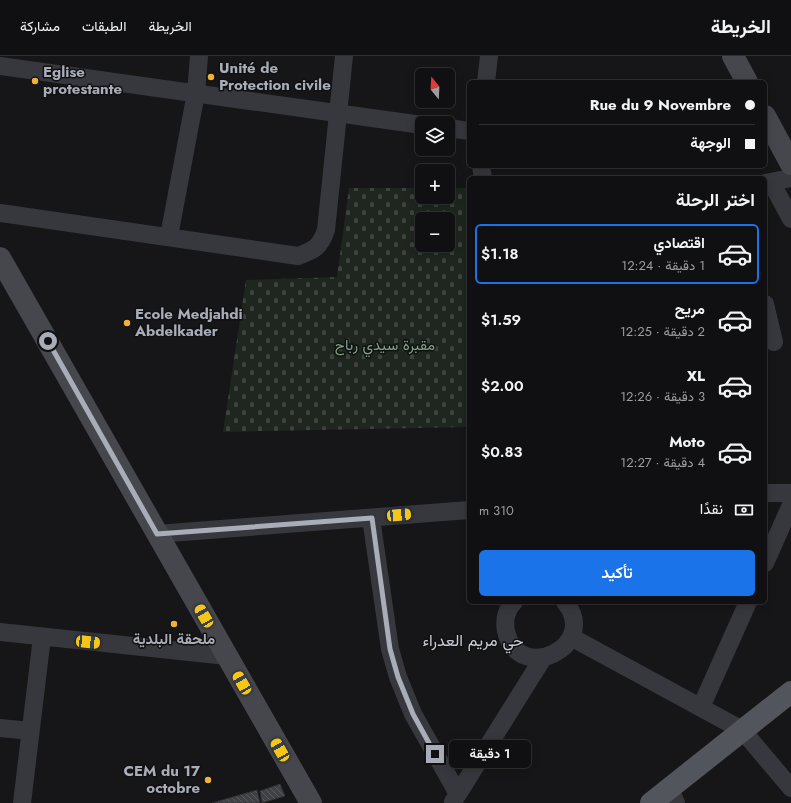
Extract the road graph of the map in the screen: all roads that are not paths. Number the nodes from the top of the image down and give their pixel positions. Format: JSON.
{"nodes":[{"id":1,"x":199,"y":56,"type":"edge"},
{"id":2,"x":344,"y":56,"type":"edge"},
{"id":3,"x":490,"y":56,"type":"edge"},
{"id":4,"x":733,"y":56,"type":"edge"},
{"id":5,"x":0,"y":66,"type":"edge"},
{"id":6,"x":486,"y":80,"type":"edge"},
{"id":7,"x":746,"y":80,"type":"edge"},
{"id":8,"x":196,"y":93,"type":"junction"},
{"id":9,"x":338,"y":112,"type":"junction"},
{"id":10,"x":767,"y":120,"type":"edge"},
{"id":11,"x":415,"y":123,"type":"edge"},
{"id":12,"x":455,"y":129,"type":"edge"},
{"id":13,"x":467,"y":131,"type":"edge"},
{"id":14,"x":791,"y":164,"type":"edge"},
{"id":15,"x":791,"y":178,"type":"edge"},
{"id":16,"x":768,"y":182,"type":"edge"},
{"id":17,"x":0,"y":213,"type":"edge"},
{"id":18,"x":791,"y":219,"type":"edge"},
{"id":19,"x":169,"y":236,"type":"junction"},
{"id":20,"x":0,"y":258,"type":"edge"},
{"id":21,"x":767,"y":312,"type":"edge"},
{"id":22,"x":774,"y":342,"type":"dead end"},
{"id":23,"x":767,"y":494,"type":"edge"},
{"id":24,"x":791,"y":494,"type":"edge"},
{"id":25,"x":791,"y":505,"type":"edge"},
{"id":26,"x":467,"y":510,"type":"edge"},
{"id":27,"x":372,"y":518,"type":"junction"},
{"id":28,"x":157,"y":534,"type":"junction"},
{"id":29,"x":767,"y":559,"type":"edge"},
{"id":30,"x":513,"y":604,"type":"edge"},
{"id":31,"x":570,"y":604,"type":"edge"},
{"id":32,"x":747,"y":604,"type":"edge"},
{"id":33,"x":0,"y":632,"type":"edge"},
{"id":34,"x":571,"y":637,"type":"junction"},
{"id":35,"x":42,"y":638,"type":"junction"},
{"id":36,"x":227,"y":656,"type":"junction"},
{"id":37,"x":543,"y":658,"type":"junction"},
{"id":38,"x":791,"y":692,"type":"edge"},
{"id":39,"x":701,"y":707,"type":"junction"},
{"id":40,"x":0,"y":728,"type":"edge"},
{"id":41,"x":742,"y":730,"type":"junction"},
{"id":42,"x":30,"y":731,"type":"junction"},
{"id":43,"x":791,"y":788,"type":"edge"},
{"id":44,"x":673,"y":796,"type":"edge"},
{"id":45,"x":455,"y":799,"type":"edge"},
{"id":46,"x":22,"y":803,"type":"edge"},
{"id":47,"x":311,"y":803,"type":"edge"},
{"id":48,"x":651,"y":803,"type":"edge"}],
"edges":[{"from":1,"to":8,"type":"street"},
{"from":2,"to":9,"type":"street"},
{"from":3,"to":6,"type":"street"},
{"from":4,"to":7,"type":"main road"},
{"from":5,"to":8,"type":"street"},
{"from":8,"to":9,"type":"street"},
{"from":8,"to":19,"type":"street"},
{"from":9,"to":11,"type":"street"},
{"from":9,"to":19,"type":"street"},
{"from":10,"to":14,"type":"main road"},
{"from":12,"to":13,"type":"street"},
{"from":15,"to":16,"type":"street"},
{"from":16,"to":18,"type":"street"},
{"from":17,"to":19,"type":"street"},
{"from":20,"to":28,"type":"main road"},
{"from":21,"to":22,"type":"street"},
{"from":23,"to":24,"type":"street"},
{"from":25,"to":29,"type":"street"},
{"from":26,"to":27,"type":"street"},
{"from":27,"to":28,"type":"street"},
{"from":27,"to":45,"type":"street"},
{"from":28,"to":36,"type":"main road"},
{"from":30,"to":37,"type":"street"},
{"from":31,"to":34,"type":"street"},
{"from":32,"to":39,"type":"street"},
{"from":33,"to":35,"type":"street"},
{"from":34,"to":37,"type":"street"},
{"from":34,"to":39,"type":"street"},
{"from":35,"to":36,"type":"street"},
{"from":35,"to":42,"type":"street"},
{"from":36,"to":47,"type":"main road"},
{"from":37,"to":45,"type":"street"},
{"from":38,"to":41,"type":"main road"},
{"from":39,"to":41,"type":"street"},
{"from":40,"to":42,"type":"street"},
{"from":41,"to":43,"type":"street"},
{"from":41,"to":44,"type":"main road"},
{"from":42,"to":46,"type":"street"},
{"from":44,"to":48,"type":"main road"}]}
